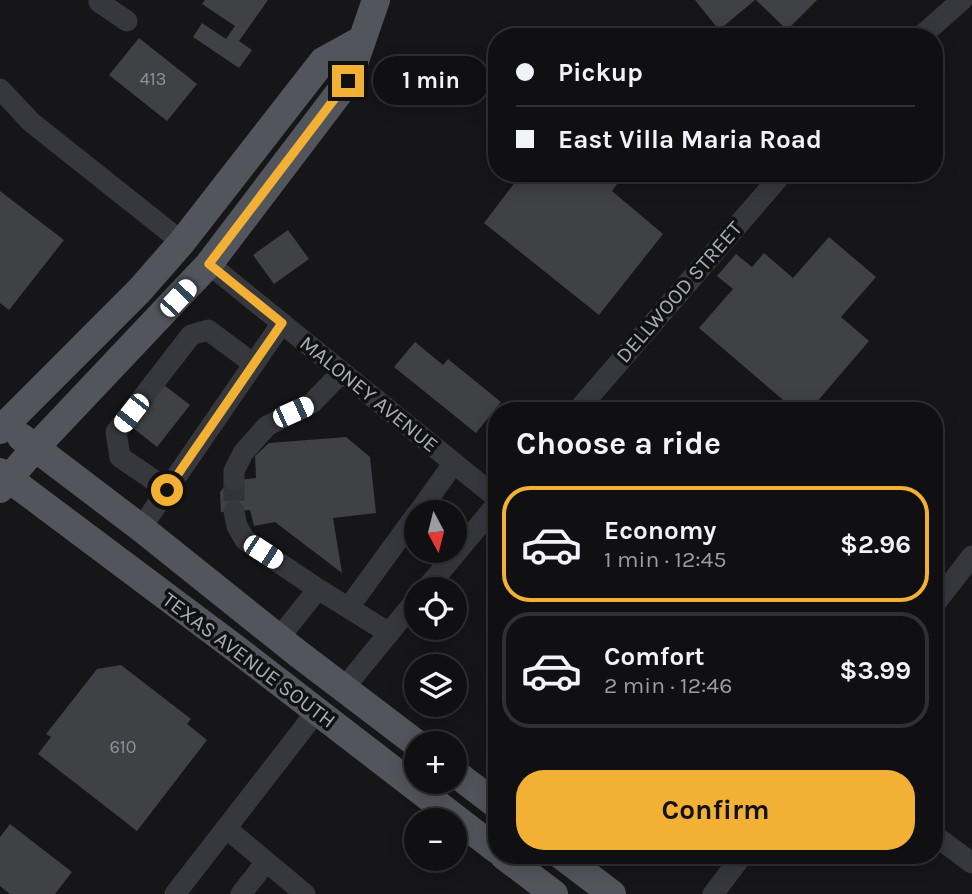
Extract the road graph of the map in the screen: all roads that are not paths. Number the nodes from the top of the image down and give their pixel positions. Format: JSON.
{"nodes":[{"id":1,"x":376,"y":0,"type":"edge"},
{"id":2,"x":962,"y":0,"type":"edge"},
{"id":3,"x":99,"y":2,"type":"dead end"},
{"id":4,"x":127,"y":21,"type":"dead end"},
{"id":5,"x":930,"y":28,"type":"edge"},
{"id":6,"x":361,"y":40,"type":"junction"},
{"id":7,"x":0,"y":89,"type":"edge"},
{"id":8,"x":775,"y":182,"type":"edge"},
{"id":9,"x":182,"y":242,"type":"junction"},
{"id":10,"x":209,"y":264,"type":"junction"},
{"id":11,"x":282,"y":323,"type":"junction"},
{"id":12,"x":254,"y":364,"type":"junction"},
{"id":13,"x":342,"y":372,"type":"junction"},
{"id":14,"x":585,"y":402,"type":"edge"},
{"id":15,"x":2,"y":425,"type":"edge"},
{"id":16,"x":35,"y":448,"type":"junction"},
{"id":17,"x":454,"y":463,"type":"junction"},
{"id":18,"x":3,"y":480,"type":"edge"},
{"id":19,"x":234,"y":480,"type":"tunnel mouth"},
{"id":20,"x":167,"y":490,"type":"junction"},
{"id":21,"x":488,"y":491,"type":"edge"},
{"id":22,"x":427,"y":500,"type":"edge"},
{"id":23,"x":234,"y":511,"type":"tunnel mouth"},
{"id":24,"x":488,"y":516,"type":"edge"},
{"id":25,"x":141,"y":528,"type":"junction"},
{"id":26,"x":404,"y":532,"type":"edge"},
{"id":27,"x":972,"y":556,"type":"edge"},
{"id":28,"x":436,"y":577,"type":"edge"},
{"id":29,"x":318,"y":589,"type":"junction"},
{"id":30,"x":943,"y":593,"type":"edge"},
{"id":31,"x":349,"y":607,"type":"junction"},
{"id":32,"x":404,"y":615,"type":"edge"},
{"id":33,"x":389,"y":633,"type":"junction"},
{"id":34,"x":279,"y":638,"type":"junction"},
{"id":35,"x":344,"y":688,"type":"junction"},
{"id":36,"x":317,"y":711,"type":"junction"},
{"id":37,"x":404,"y":734,"type":"edge"},
{"id":38,"x":467,"y":782,"type":"edge"},
{"id":39,"x":488,"y":798,"type":"edge"},
{"id":40,"x":226,"y":828,"type":"junction"},
{"id":41,"x":943,"y":842,"type":"edge"},
{"id":42,"x":488,"y":843,"type":"edge"},
{"id":43,"x":266,"y":862,"type":"junction"},
{"id":44,"x":972,"y":863,"type":"edge"},
{"id":45,"x":515,"y":864,"type":"edge"},
{"id":46,"x":573,"y":864,"type":"edge"},
{"id":47,"x":736,"y":864,"type":"edge"},
{"id":48,"x":175,"y":894,"type":"edge"},
{"id":49,"x":241,"y":894,"type":"edge"},
{"id":50,"x":304,"y":894,"type":"edge"},
{"id":51,"x":555,"y":894,"type":"edge"},
{"id":52,"x":612,"y":894,"type":"edge"},
{"id":53,"x":713,"y":894,"type":"edge"}],
"edges":[{"from":1,"to":6,"type":"main road"},
{"from":2,"to":5,"type":"street"},
{"from":3,"to":4,"type":"street"},
{"from":6,"to":9,"type":"main road"},
{"from":6,"to":10,"type":"main road"},
{"from":7,"to":9,"type":"street"},
{"from":8,"to":14,"type":"street","name":"DELLWOOD STREET"},
{"from":9,"to":15,"type":"main road"},
{"from":10,"to":11,"type":"street","name":"MALONEY AVENUE"},
{"from":10,"to":16,"type":"main road"},
{"from":11,"to":12,"type":"street"},
{"from":11,"to":13,"type":"street","name":"MALONEY AVENUE"},
{"from":12,"to":20,"type":"street"},
{"from":12,"to":20,"type":"street"},
{"from":13,"to":17,"type":"street","name":"MALONEY AVENUE"},
{"from":13,"to":19,"type":"street"},
{"from":15,"to":16,"type":"main road","name":"TEXAS AVENUE SOUTH"},
{"from":16,"to":18,"type":"main road"},
{"from":16,"to":25,"type":"main road","name":"TEXAS AVENUE SOUTH"},
{"from":17,"to":21,"type":"street","name":"MALONEY AVENUE"},
{"from":17,"to":22,"type":"street"},
{"from":18,"to":36,"type":"main road","name":"TEXAS AVENUE SOUTH"},
{"from":20,"to":25,"type":"street"},
{"from":23,"to":29,"type":"street"},
{"from":24,"to":28,"type":"street"},
{"from":25,"to":34,"type":"main road","name":"TEXAS AVENUE SOUTH"},
{"from":26,"to":31,"type":"street"},
{"from":27,"to":30,"type":"street"},
{"from":29,"to":31,"type":"street"},
{"from":29,"to":34,"type":"street"},
{"from":31,"to":33,"type":"street"},
{"from":32,"to":33,"type":"street"},
{"from":33,"to":35,"type":"street"},
{"from":34,"to":35,"type":"main road","name":"TEXAS AVENUE SOUTH"},
{"from":35,"to":37,"type":"main road","name":"TEXAS AVENUE SOUTH"},
{"from":36,"to":40,"type":"street"},
{"from":36,"to":42,"type":"main road","name":"TEXAS AVENUE SOUTH"},
{"from":38,"to":39,"type":"main road"},
{"from":40,"to":43,"type":"street"},
{"from":40,"to":48,"type":"street"},
{"from":41,"to":44,"type":"street"},
{"from":43,"to":49,"type":"street"},
{"from":43,"to":50,"type":"street"},
{"from":45,"to":51,"type":"main road"},
{"from":46,"to":52,"type":"main road"},
{"from":47,"to":53,"type":"street"}]}
